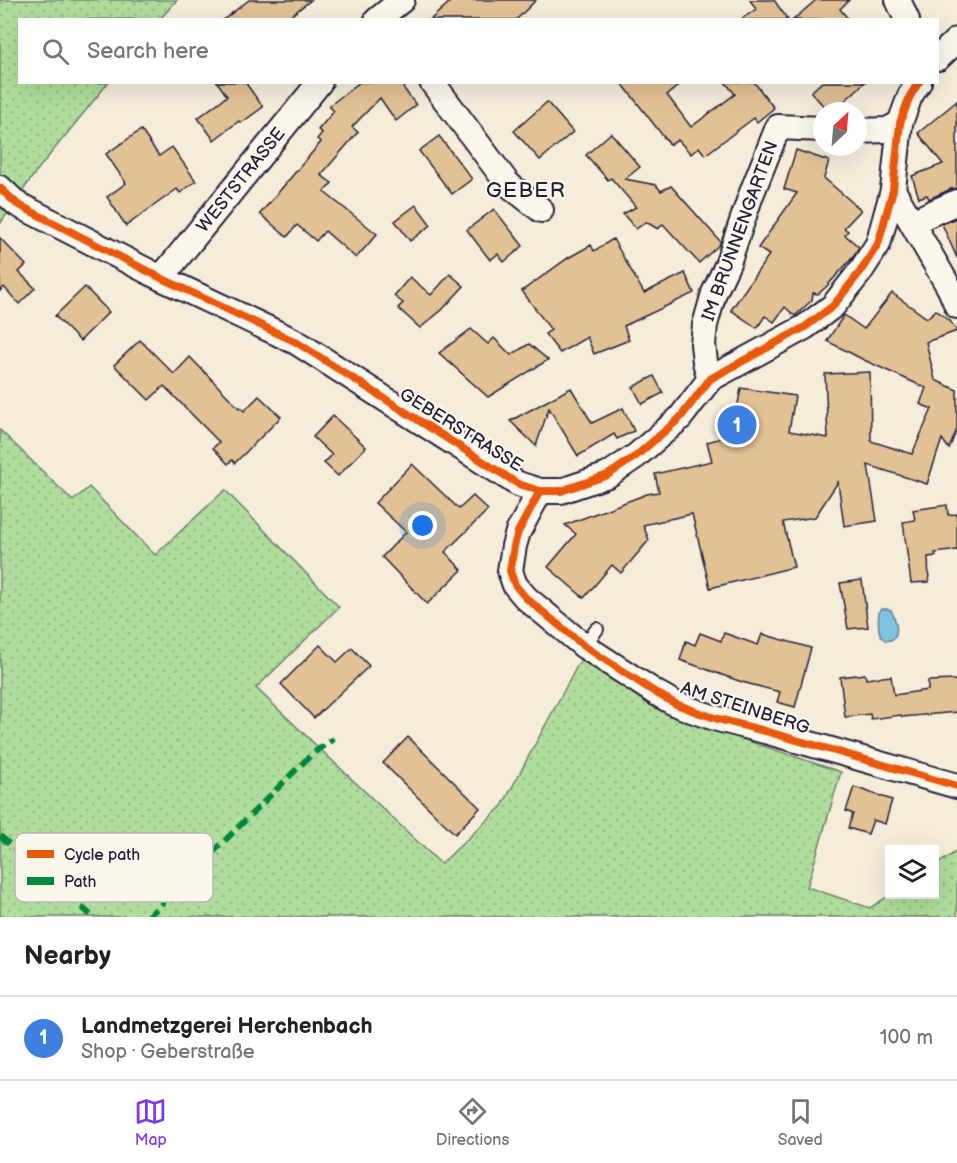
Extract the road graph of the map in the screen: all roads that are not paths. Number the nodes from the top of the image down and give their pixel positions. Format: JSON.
{"nodes":[{"id":1,"x":402,"y":0,"type":"edge"},
{"id":2,"x":898,"y":0,"type":"edge"},
{"id":3,"x":381,"y":18,"type":"edge"},
{"id":4,"x":905,"y":18,"type":"edge"},
{"id":5,"x":957,"y":40,"type":"edge"},
{"id":6,"x":939,"y":57,"type":"edge"},
{"id":7,"x":318,"y":84,"type":"edge"},
{"id":8,"x":433,"y":84,"type":"edge"},
{"id":9,"x":918,"y":84,"type":"edge"},
{"id":10,"x":900,"y":123,"type":"junction"},
{"id":11,"x":813,"y":129,"type":"edge"},
{"id":12,"x":867,"y":131,"type":"edge"},
{"id":13,"x":0,"y":188,"type":"edge"},
{"id":14,"x":893,"y":190,"type":"junction"},
{"id":15,"x":957,"y":202,"type":"edge"},
{"id":16,"x":541,"y":210,"type":"dead end"},
{"id":17,"x":912,"y":222,"type":"junction"},
{"id":18,"x":161,"y":278,"type":"junction"},
{"id":19,"x":957,"y":306,"type":"edge"},
{"id":20,"x":710,"y":379,"type":"junction"},
{"id":21,"x":540,"y":491,"type":"junction"},
{"id":22,"x":957,"y":786,"type":"edge"}],
"edges":[{"from":1,"to":3,"type":"street"},
{"from":2,"to":4,"type":"street"},
{"from":5,"to":6,"type":"street"},
{"from":7,"to":18,"type":"street","name":"WESTSTRASSE"},
{"from":8,"to":16,"type":"street"},
{"from":9,"to":10,"type":"street","name":"GEBERSTRASSE"},
{"from":10,"to":12,"type":"street"},
{"from":10,"to":14,"type":"street","name":"GEBERSTRASSE"},
{"from":11,"to":20,"type":"street","name":"IM BRUNNENGARTEN"},
{"from":13,"to":18,"type":"street","name":"GEBERSTRASSE"},
{"from":14,"to":17,"type":"street"},
{"from":14,"to":20,"type":"street","name":"GEBERSTRASSE"},
{"from":15,"to":17,"type":"street"},
{"from":17,"to":19,"type":"street"},
{"from":18,"to":21,"type":"street","name":"GEBERSTRASSE"},
{"from":20,"to":21,"type":"street","name":"GEBERSTRASSE"},
{"from":21,"to":22,"type":"street","name":"AM STEINBERG"}]}
